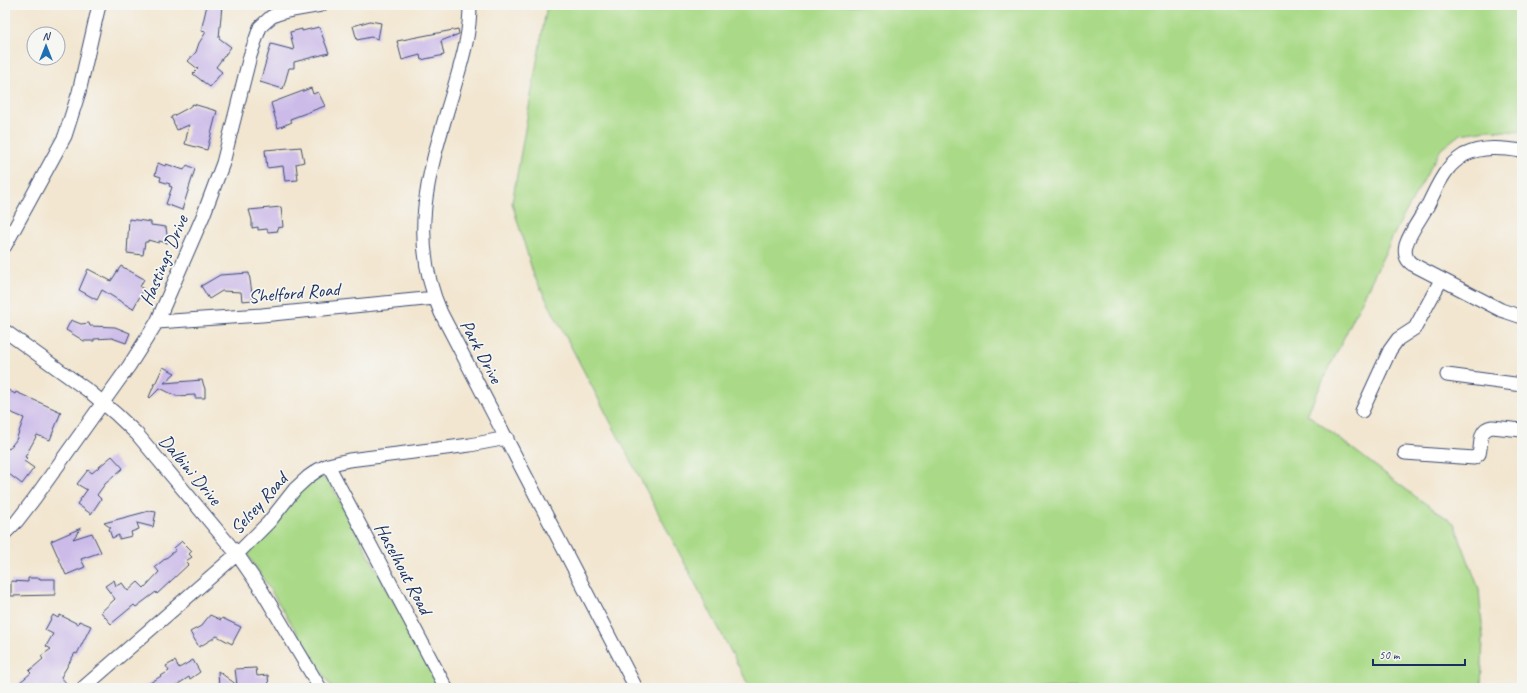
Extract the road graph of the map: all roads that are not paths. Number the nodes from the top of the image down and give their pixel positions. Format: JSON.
{"nodes":[{"id":1,"x":99,"y":5,"type":"edge"},
{"id":2,"x":321,"y":5,"type":"edge"},
{"id":3,"x":470,"y":5,"type":"edge"},
{"id":4,"x":1522,"y":151,"type":"edge"},
{"id":5,"x":5,"y":246,"type":"edge"},
{"id":6,"x":1440,"y":280,"type":"junction"},
{"id":7,"x":435,"y":298,"type":"junction"},
{"id":8,"x":1522,"y":317,"type":"edge"},
{"id":9,"x":157,"y":322,"type":"junction"},
{"id":10,"x":5,"y":330,"type":"edge"},
{"id":11,"x":1447,"y":376,"type":"dead end"},
{"id":12,"x":1522,"y":385,"type":"edge"},
{"id":13,"x":103,"y":403,"type":"junction"},
{"id":14,"x":1362,"y":411,"type":"dead end"},
{"id":15,"x":1522,"y":430,"type":"edge"},
{"id":16,"x":507,"y":438,"type":"junction"},
{"id":17,"x":1405,"y":453,"type":"dead end"},
{"id":18,"x":328,"y":465,"type":"junction"},
{"id":19,"x":5,"y":533,"type":"edge"},
{"id":20,"x":237,"y":554,"type":"junction"},
{"id":21,"x":83,"y":688,"type":"edge"},
{"id":22,"x":320,"y":688,"type":"edge"},
{"id":23,"x":446,"y":688,"type":"edge"},
{"id":24,"x":636,"y":688,"type":"edge"}],
"edges":[{"from":1,"to":5,"type":"street"},
{"from":2,"to":9,"type":"street","name":"Hastings Drive"},
{"from":3,"to":7,"type":"street","name":"Park Drive"},
{"from":4,"to":6,"type":"street"},
{"from":6,"to":8,"type":"street"},
{"from":6,"to":14,"type":"street"},
{"from":7,"to":9,"type":"street","name":"Shelford Road"},
{"from":7,"to":16,"type":"street","name":"Park Drive"},
{"from":9,"to":13,"type":"street","name":"Hastings Drive"},
{"from":10,"to":13,"type":"street","name":"Dalbini Drive"},
{"from":11,"to":12,"type":"street"},
{"from":13,"to":19,"type":"street","name":"Hastings Drive"},
{"from":13,"to":20,"type":"street","name":"Dalbini Drive"},
{"from":15,"to":17,"type":"street"},
{"from":16,"to":18,"type":"street","name":"Selsey Road"},
{"from":16,"to":24,"type":"street","name":"Park Drive"},
{"from":18,"to":20,"type":"street","name":"Selsey Road"},
{"from":18,"to":23,"type":"street","name":"Haselhout Road"},
{"from":20,"to":21,"type":"street","name":"Selsey Road"},
{"from":20,"to":22,"type":"street","name":"Dalbini Drive"}]}
